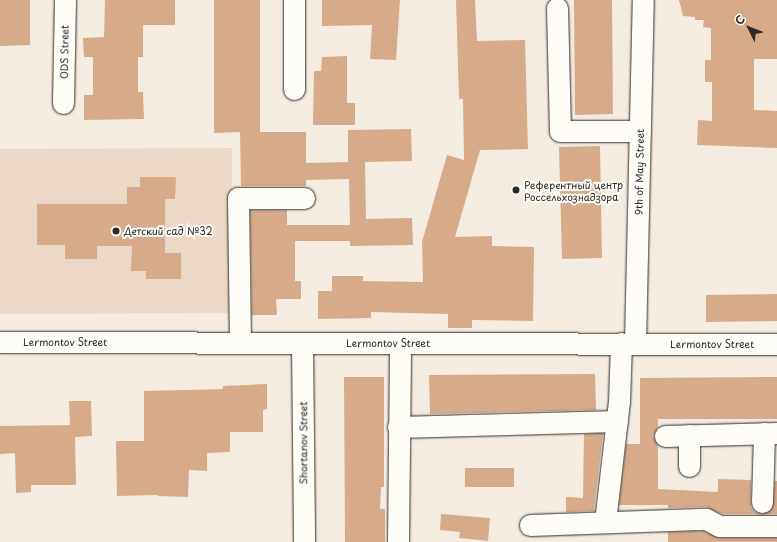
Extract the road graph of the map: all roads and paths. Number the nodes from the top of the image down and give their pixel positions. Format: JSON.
{"nodes":[{"id":1,"x":65,"y":0,"type":"edge"},
{"id":2,"x":294,"y":0,"type":"edge"},
{"id":3,"x":644,"y":0,"type":"edge"},
{"id":4,"x":557,"y":8,"type":"dead end"},
{"id":5,"x":294,"y":89,"type":"dead end"},
{"id":6,"x":63,"y":104,"type":"dead end"},
{"id":7,"x":640,"y":131,"type":"junction"},
{"id":8,"x":304,"y":198,"type":"dead end"},
{"id":9,"x":0,"y":342,"type":"edge"},
{"id":10,"x":240,"y":342,"type":"junction"},
{"id":11,"x":302,"y":343,"type":"junction"},
{"id":12,"x":400,"y":343,"type":"junction"},
{"id":13,"x":628,"y":343,"type":"junction"},
{"id":14,"x":777,"y":344,"type":"edge"},
{"id":15,"x":617,"y":421,"type":"junction"},
{"id":16,"x":398,"y":427,"type":"junction"},
{"id":17,"x":770,"y":433,"type":"edge"},
{"id":18,"x":689,"y":435,"type":"junction"},
{"id":19,"x":665,"y":436,"type":"dead end"},
{"id":20,"x":689,"y":466,"type":"dead end"},
{"id":21,"x":762,"y":502,"type":"dead end"},
{"id":22,"x":605,"y":522,"type":"junction"},
{"id":23,"x":530,"y":524,"type":"dead end"},
{"id":24,"x":777,"y":526,"type":"edge"},
{"id":25,"x":304,"y":542,"type":"edge"},
{"id":26,"x":398,"y":542,"type":"edge"}],
"edges":[{"from":1,"to":6,"type":"street","name":"ODS Street"},
{"from":2,"to":5,"type":"street"},
{"from":3,"to":7,"type":"street","name":"9th of May Street"},
{"from":4,"to":7,"type":"street"},
{"from":7,"to":13,"type":"street","name":"9th of May Street"},
{"from":8,"to":10,"type":"street"},
{"from":9,"to":10,"type":"street","name":"Lermontov Street"},
{"from":10,"to":11,"type":"street","name":"Lermontov Street"},
{"from":11,"to":12,"type":"street","name":"Lermontov Street"},
{"from":11,"to":25,"type":"street","name":"Shortanov Street"},
{"from":12,"to":13,"type":"street","name":"Lermontov Street"},
{"from":12,"to":16,"type":"street"},
{"from":13,"to":14,"type":"street","name":"Lermontov Street"},
{"from":13,"to":15,"type":"street","name":"9th of May Street"},
{"from":15,"to":16,"type":"street"},
{"from":15,"to":22,"type":"street","name":"9th of May Street"},
{"from":16,"to":26,"type":"street"},
{"from":17,"to":18,"type":"street"},
{"from":17,"to":21,"type":"street"},
{"from":18,"to":19,"type":"street"},
{"from":18,"to":20,"type":"street"},
{"from":22,"to":23,"type":"street"},
{"from":22,"to":24,"type":"street"}]}
